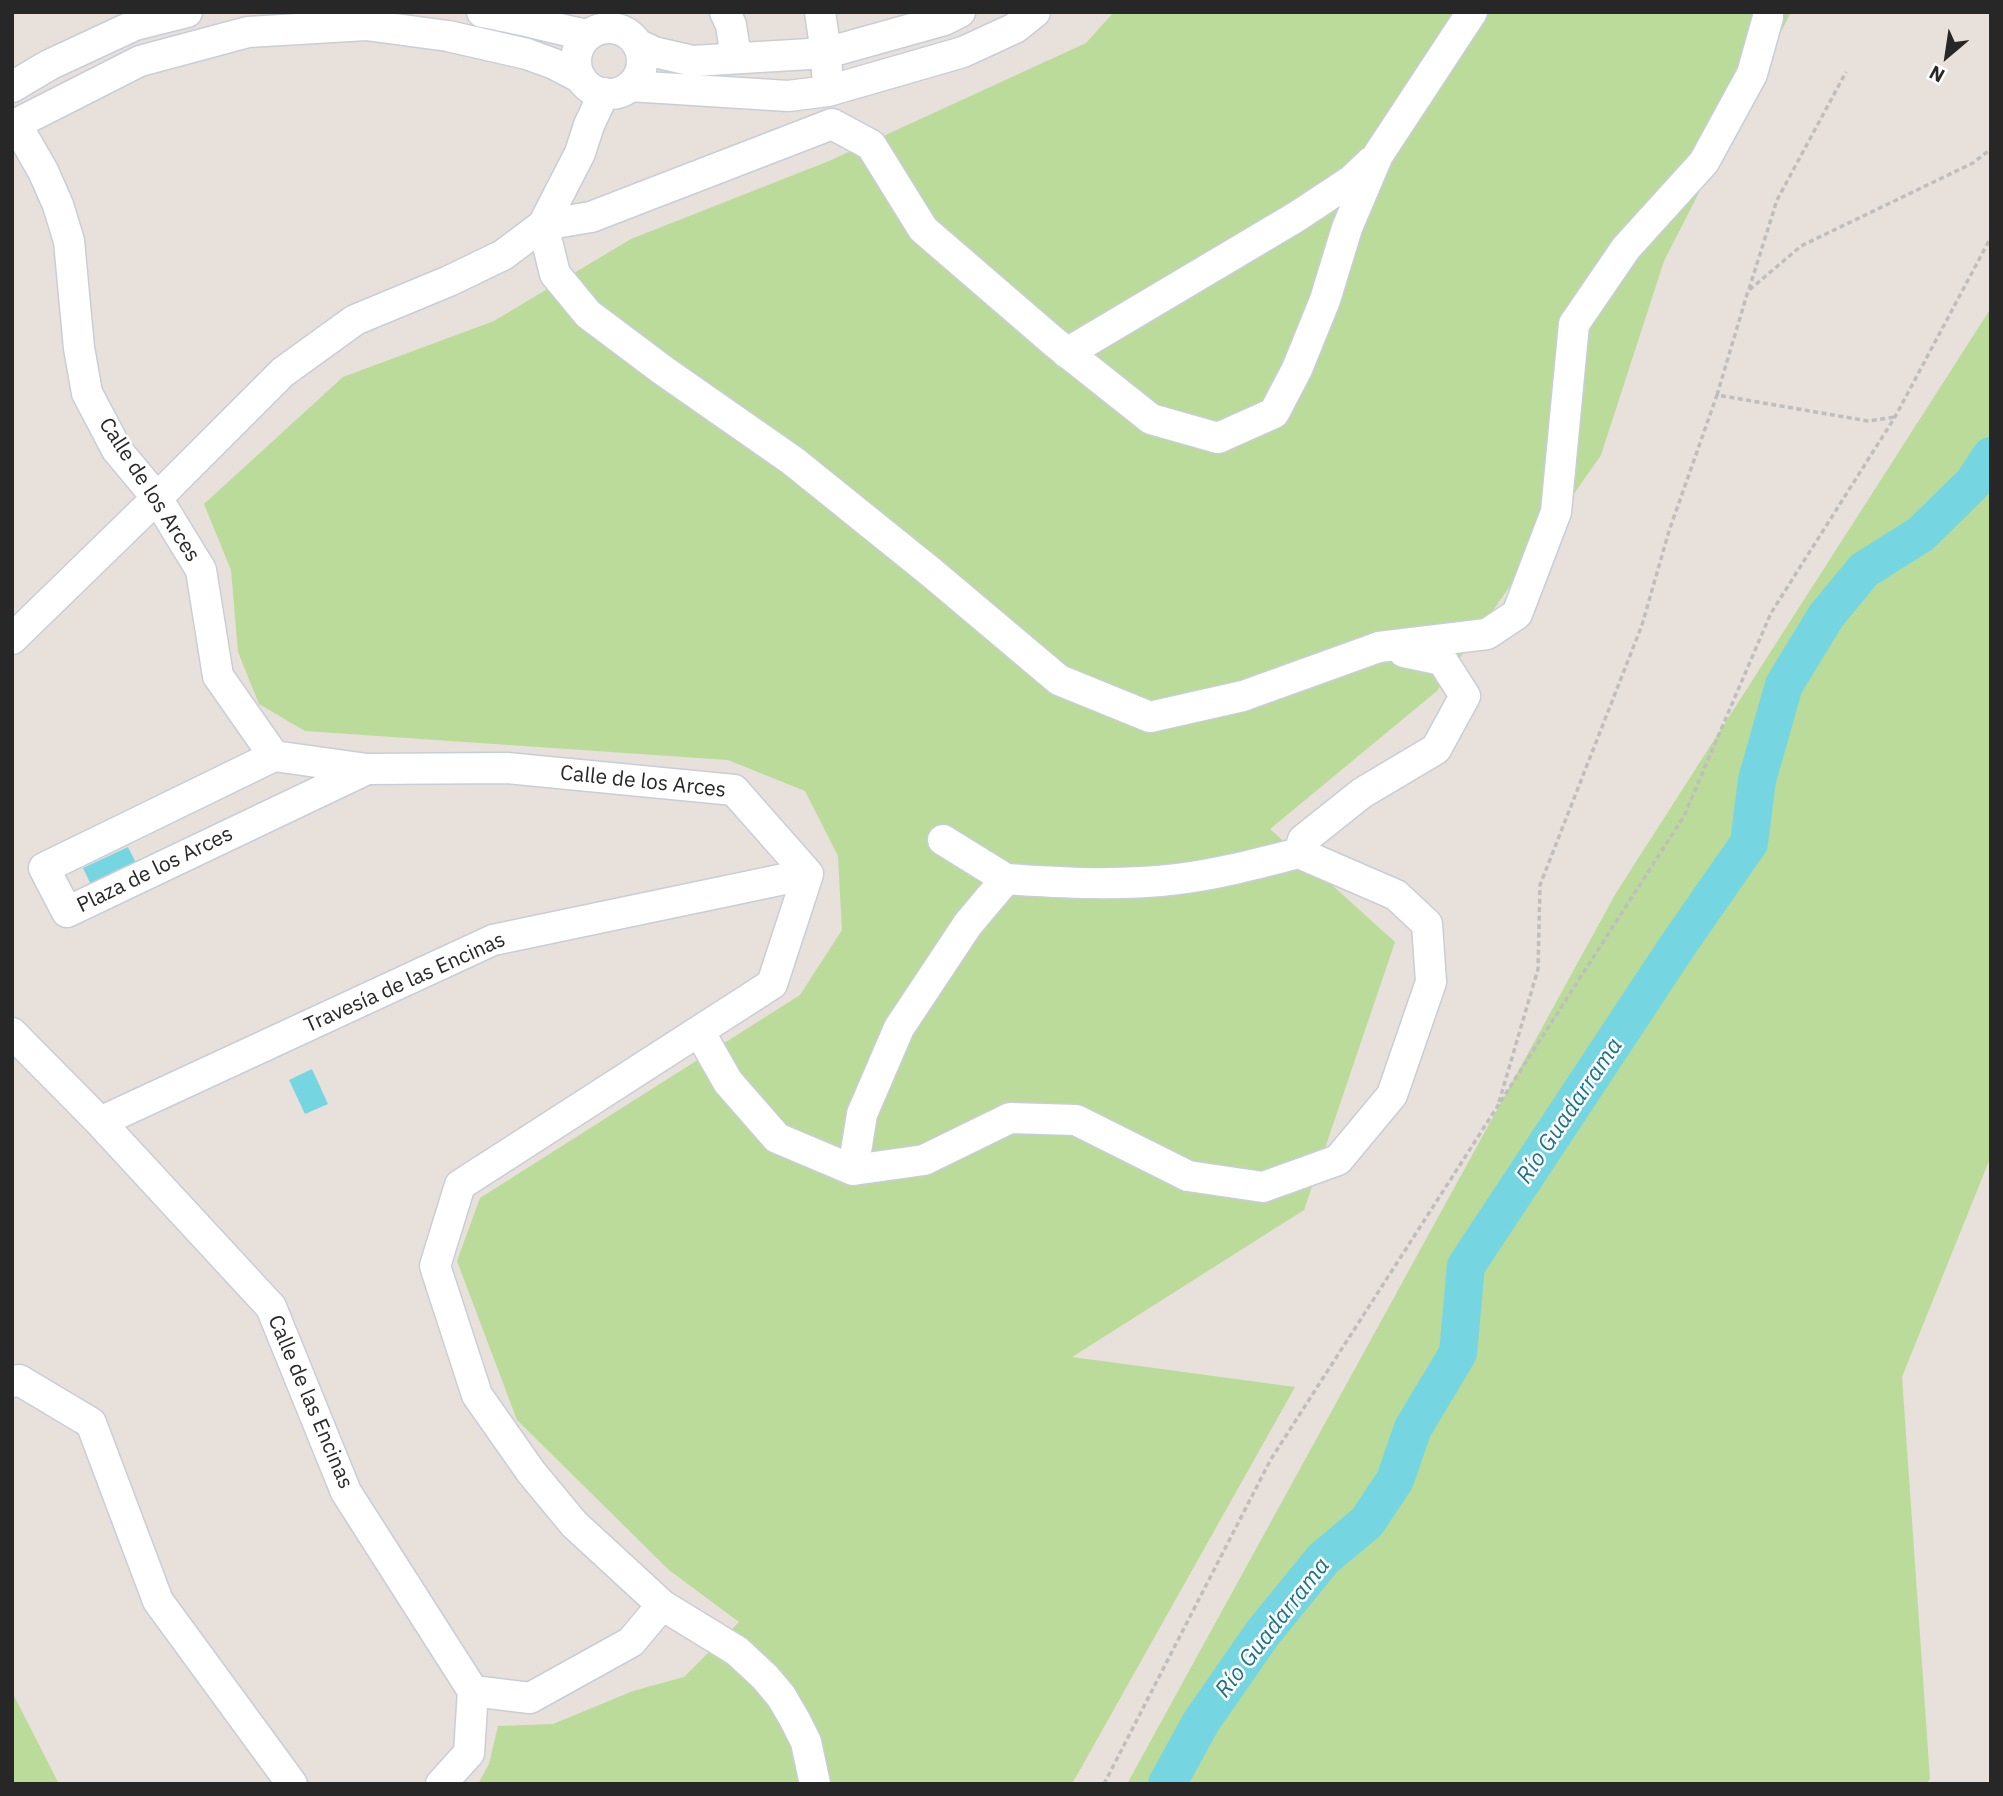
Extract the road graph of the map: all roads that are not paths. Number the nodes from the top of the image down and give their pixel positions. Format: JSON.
{"nodes":[{"id":1,"x":187,"y":12,"type":"edge"},
{"id":2,"x":482,"y":12,"type":"edge"},
{"id":3,"x":725,"y":12,"type":"edge"},
{"id":4,"x":820,"y":12,"type":"edge"},
{"id":5,"x":1035,"y":12,"type":"edge"},
{"id":6,"x":1472,"y":12,"type":"edge"},
{"id":7,"x":1768,"y":12,"type":"edge"},
{"id":8,"x":952,"y":16,"type":"edge"},
{"id":9,"x":624,"y":28,"type":"edge"},
{"id":10,"x":587,"y":35,"type":"junction"},
{"id":11,"x":826,"y":53,"type":"junction"},
{"id":12,"x":736,"y":58,"type":"junction"},
{"id":13,"x":605,"y":86,"type":"junction"},
{"id":14,"x":12,"y":87,"type":"edge"},
{"id":15,"x":828,"y":91,"type":"junction"},
{"id":16,"x":14,"y":125,"type":"edge"},
{"id":17,"x":1378,"y":155,"type":"junction"},
{"id":18,"x":543,"y":225,"type":"junction"},
{"id":19,"x":1067,"y":353,"type":"junction"},
{"id":20,"x":157,"y":498,"type":"junction"},
{"id":21,"x":12,"y":639,"type":"edge"},
{"id":22,"x":1379,"y":647,"type":"junction"},
{"id":23,"x":274,"y":756,"type":"junction"},
{"id":24,"x":368,"y":769,"type":"junction"},
{"id":25,"x":943,"y":840,"type":"dead end"},
{"id":26,"x":1299,"y":853,"type":"junction"},
{"id":27,"x":808,"y":874,"type":"junction"},
{"id":28,"x":1006,"y":879,"type":"junction"},
{"id":29,"x":699,"y":1031,"type":"junction"},
{"id":30,"x":12,"y":1033,"type":"edge"},
{"id":31,"x":100,"y":1122,"type":"junction"},
{"id":32,"x":853,"y":1170,"type":"junction"},
{"id":33,"x":12,"y":1382,"type":"edge"},
{"id":34,"x":662,"y":1605,"type":"junction"},
{"id":35,"x":473,"y":1691,"type":"junction"},
{"id":36,"x":292,"y":1784,"type":"edge"},
{"id":37,"x":441,"y":1784,"type":"edge"},
{"id":38,"x":815,"y":1784,"type":"edge"}],
"edges":[{"from":1,"to":14,"type":"street"},
{"from":2,"to":10,"type":"street"},
{"from":3,"to":12,"type":"street"},
{"from":4,"to":11,"type":"street"},
{"from":5,"to":15,"type":"street"},
{"from":6,"to":17,"type":"street"},
{"from":7,"to":22,"type":"street"},
{"from":8,"to":11,"type":"street"},
{"from":9,"to":10,"type":"street"},
{"from":9,"to":12,"type":"street"},
{"from":9,"to":13,"type":"street"},
{"from":10,"to":13,"type":"street"},
{"from":11,"to":12,"type":"street"},
{"from":11,"to":15,"type":"street"},
{"from":13,"to":15,"type":"street"},
{"from":13,"to":16,"type":"street"},
{"from":13,"to":18,"type":"street"},
{"from":16,"to":20,"type":"street","name":"Calle de los Arces"},
{"from":17,"to":19,"type":"street"},
{"from":17,"to":19,"type":"street"},
{"from":18,"to":19,"type":"street"},
{"from":18,"to":20,"type":"street"},
{"from":18,"to":22,"type":"street"},
{"from":20,"to":21,"type":"street"},
{"from":20,"to":23,"type":"street","name":"Calle de los Arces"},
{"from":22,"to":26,"type":"street"},
{"from":23,"to":24,"type":"street","name":"Calle de los Arces"},
{"from":23,"to":24,"type":"street","name":"Plaza de los Arces"},
{"from":24,"to":27,"type":"street","name":"Calle de los Arces"},
{"from":25,"to":28,"type":"street"},
{"from":26,"to":28,"type":"street"},
{"from":26,"to":32,"type":"street"},
{"from":27,"to":29,"type":"street"},
{"from":27,"to":31,"type":"street","name":"Travesía de las Encinas"},
{"from":28,"to":32,"type":"street"},
{"from":29,"to":32,"type":"street"},
{"from":29,"to":34,"type":"street"},
{"from":30,"to":31,"type":"street","name":"Calle de las Encinas"},
{"from":31,"to":35,"type":"street","name":"Calle de las Encinas"},
{"from":33,"to":36,"type":"street"},
{"from":34,"to":35,"type":"street"},
{"from":34,"to":38,"type":"street"},
{"from":35,"to":37,"type":"street"}]}
